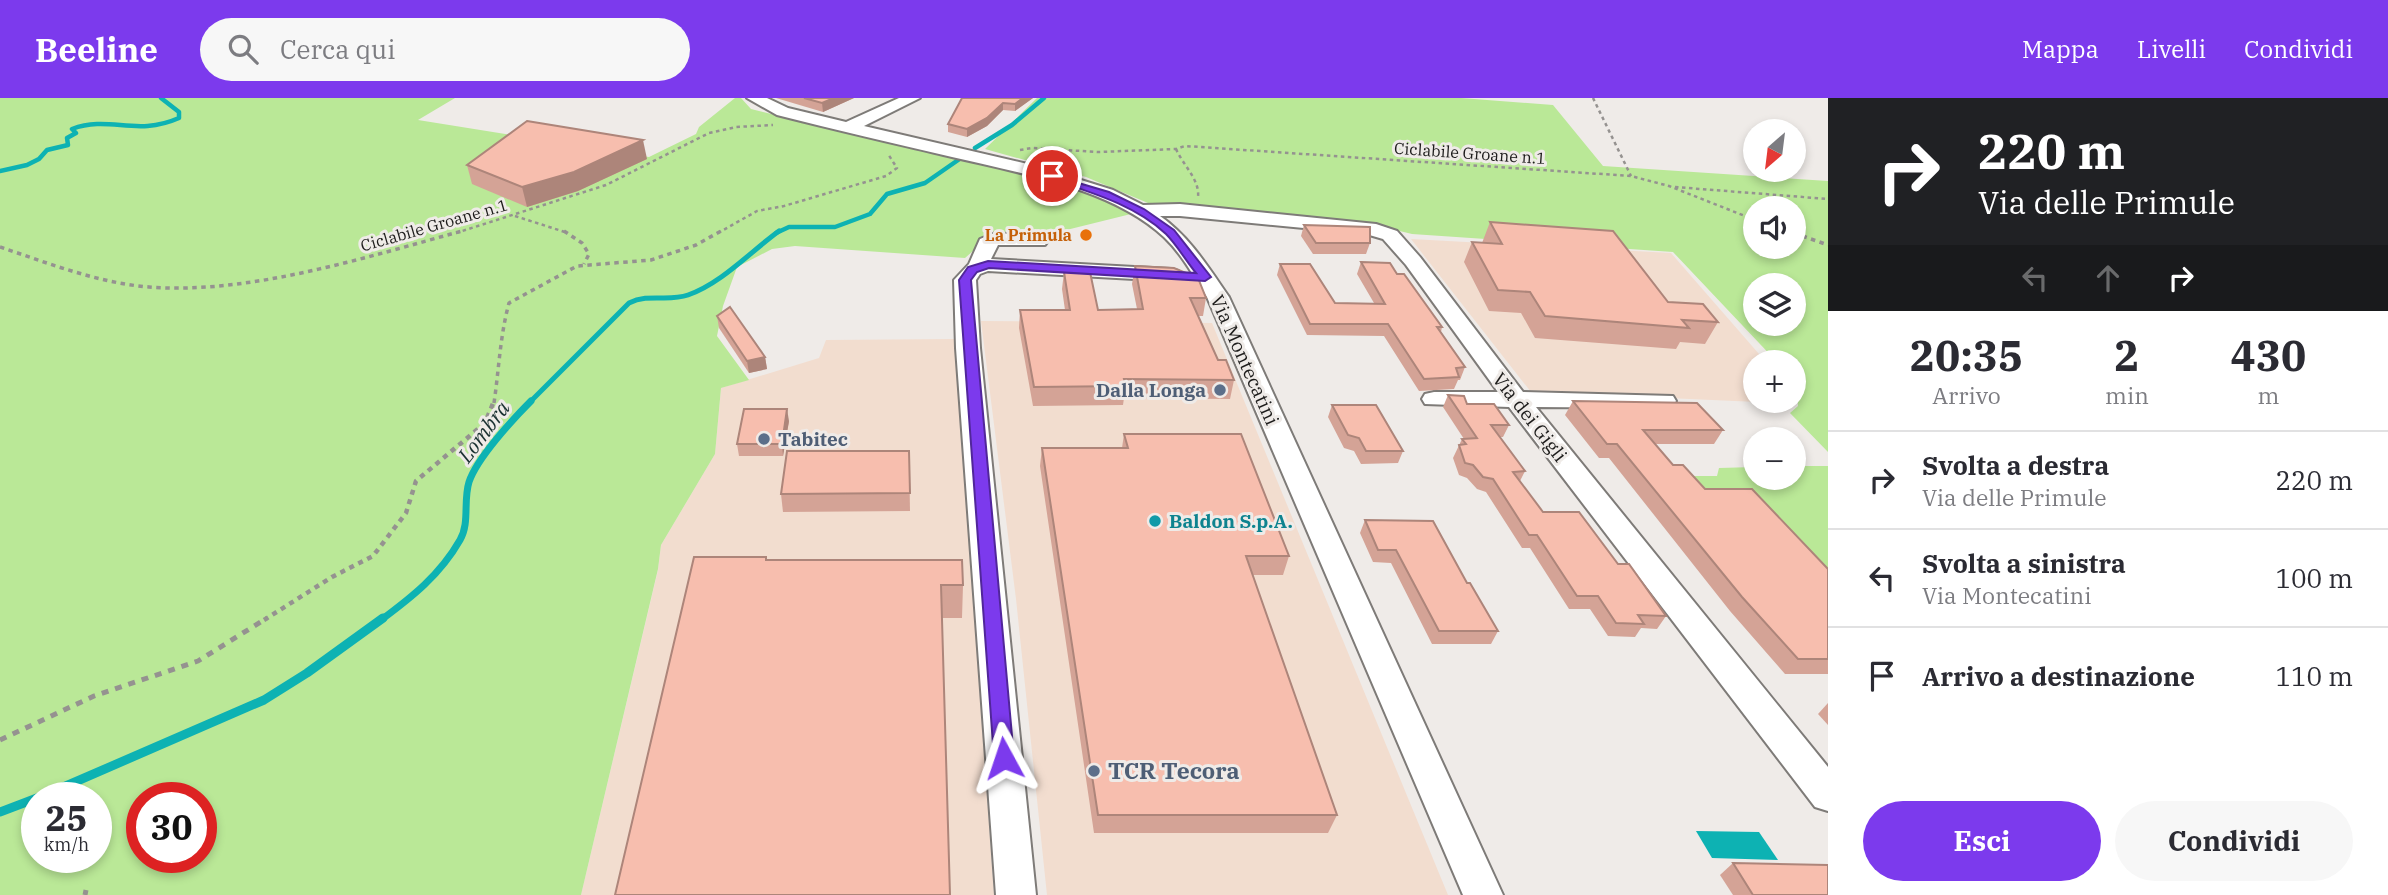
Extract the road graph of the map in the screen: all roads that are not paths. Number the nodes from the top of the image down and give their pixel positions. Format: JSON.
{"nodes":[{"id":1,"x":912,"y":98,"type":"edge"},
{"id":2,"x":756,"y":99,"type":"edge"},
{"id":3,"x":846,"y":128,"type":"junction"},
{"id":4,"x":1140,"y":211,"type":"junction"},
{"id":5,"x":1038,"y":241,"type":"dead end"},
{"id":6,"x":978,"y":268,"type":"junction"},
{"id":7,"x":1205,"y":277,"type":"junction"},
{"id":8,"x":1434,"y":398,"type":"dead end"},
{"id":9,"x":1515,"y":398,"type":"junction"},
{"id":10,"x":1664,"y":401,"type":"edge"},
{"id":11,"x":1828,"y":795,"type":"edge"},
{"id":12,"x":1016,"y":895,"type":"edge"},
{"id":13,"x":1483,"y":895,"type":"edge"}],
"edges":[{"from":1,"to":3,"type":"street"},
{"from":2,"to":3,"type":"street","name":"Via Montecatini"},
{"from":3,"to":4,"type":"street","name":"Via Montecatini"},
{"from":4,"to":7,"type":"street","name":"Via Montecatini"},
{"from":4,"to":9,"type":"street","name":"Via dei Gigli"},
{"from":5,"to":6,"type":"street"},
{"from":6,"to":7,"type":"street"},
{"from":6,"to":12,"type":"street"},
{"from":7,"to":13,"type":"street","name":"Via Montecatini"},
{"from":8,"to":9,"type":"street"},
{"from":9,"to":10,"type":"street"},
{"from":9,"to":11,"type":"street","name":"Via dei Gigli"}]}
